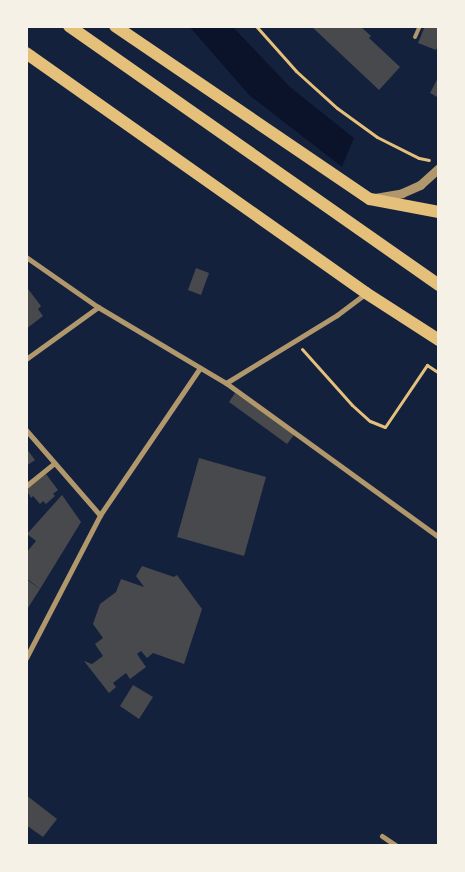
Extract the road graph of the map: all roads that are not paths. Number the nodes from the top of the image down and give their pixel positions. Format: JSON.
{"nodes":[{"id":1,"x":69,"y":26,"type":"edge"},
{"id":2,"x":115,"y":26,"type":"edge"},
{"id":3,"x":420,"y":26,"type":"edge"},
{"id":4,"x":415,"y":37,"type":"dead end"},
{"id":5,"x":26,"y":53,"type":"edge"},
{"id":6,"x":435,"y":164,"type":"edge"},
{"id":7,"x":370,"y":199,"type":"junction"},
{"id":8,"x":439,"y":212,"type":"edge"},
{"id":9,"x":26,"y":257,"type":"edge"},
{"id":10,"x":439,"y":285,"type":"edge"},
{"id":11,"x":366,"y":294,"type":"junction"},
{"id":12,"x":98,"y":307,"type":"junction"},
{"id":13,"x":439,"y":340,"type":"edge"},
{"id":14,"x":26,"y":359,"type":"edge"},
{"id":15,"x":200,"y":368,"type":"junction"},
{"id":16,"x":226,"y":383,"type":"junction"},
{"id":17,"x":26,"y":430,"type":"edge"},
{"id":18,"x":54,"y":464,"type":"junction"},
{"id":19,"x":26,"y":486,"type":"edge"},
{"id":20,"x":100,"y":515,"type":"junction"},
{"id":21,"x":439,"y":537,"type":"edge"},
{"id":22,"x":27,"y":654,"type":"edge"},
{"id":23,"x":382,"y":836,"type":"dead end"},
{"id":24,"x":397,"y":846,"type":"edge"}],
"edges":[{"from":1,"to":10,"type":"highway"},
{"from":2,"to":7,"type":"highway"},
{"from":3,"to":4,"type":"lane"},
{"from":5,"to":11,"type":"highway"},
{"from":6,"to":7,"type":"street"},
{"from":7,"to":8,"type":"highway"},
{"from":9,"to":12,"type":"street"},
{"from":11,"to":13,"type":"highway"},
{"from":11,"to":16,"type":"street"},
{"from":12,"to":14,"type":"street"},
{"from":12,"to":15,"type":"street"},
{"from":15,"to":16,"type":"street"},
{"from":15,"to":20,"type":"street"},
{"from":16,"to":21,"type":"street"},
{"from":17,"to":18,"type":"street"},
{"from":18,"to":19,"type":"street"},
{"from":18,"to":20,"type":"street"},
{"from":20,"to":22,"type":"street"},
{"from":23,"to":24,"type":"street"}]}
